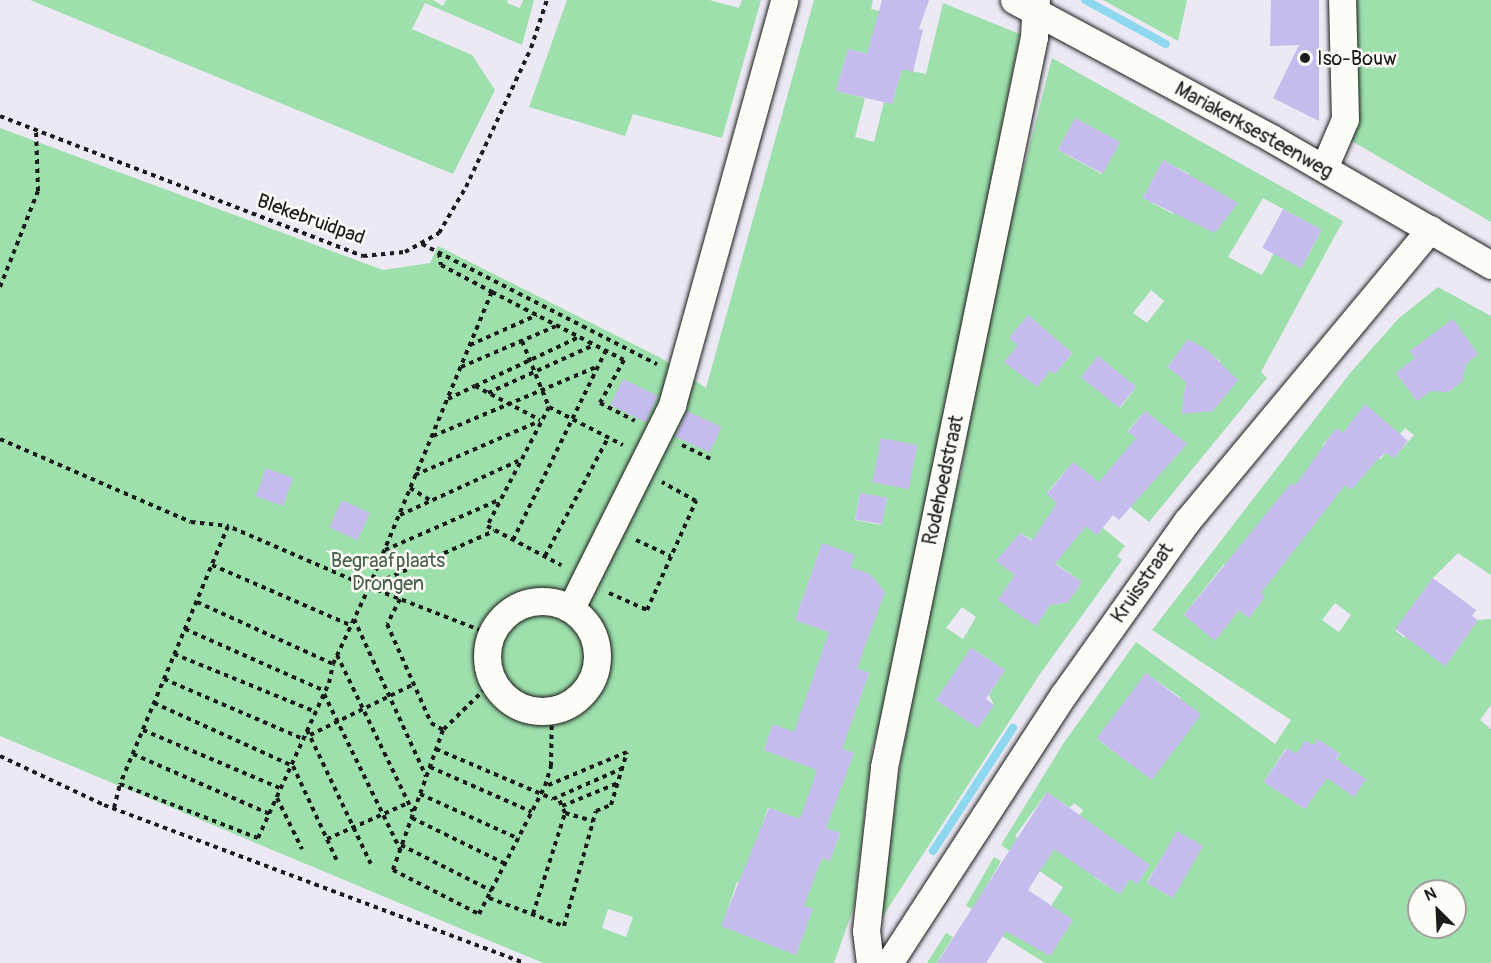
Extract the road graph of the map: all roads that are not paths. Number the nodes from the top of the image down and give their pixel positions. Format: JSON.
{"nodes":[{"id":1,"x":784,"y":0,"type":"edge"},
{"id":2,"x":1342,"y":0,"type":"edge"},
{"id":3,"x":1028,"y":4,"type":"edge"},
{"id":4,"x":1324,"y":168,"type":"junction"},
{"id":5,"x":1430,"y":229,"type":"junction"},
{"id":6,"x":1491,"y":265,"type":"edge"},
{"id":7,"x":570,"y":608,"type":"junction"},
{"id":8,"x":870,"y":963,"type":"edge"},
{"id":9,"x":889,"y":963,"type":"edge"}],
"edges":[{"from":1,"to":7,"type":"street"},
{"from":2,"to":4,"type":"street"},
{"from":3,"to":4,"type":"street","name":"Mariakerksesteenweg"},
{"from":3,"to":8,"type":"street","name":"Rodehoedstraat"},
{"from":4,"to":5,"type":"street","name":"Mariakerksesteenweg"},
{"from":5,"to":6,"type":"street","name":"Mariakerksesteenweg"},
{"from":5,"to":9,"type":"street","name":"Kruisstraat"},
{"from":7,"to":7,"type":"street"}]}
